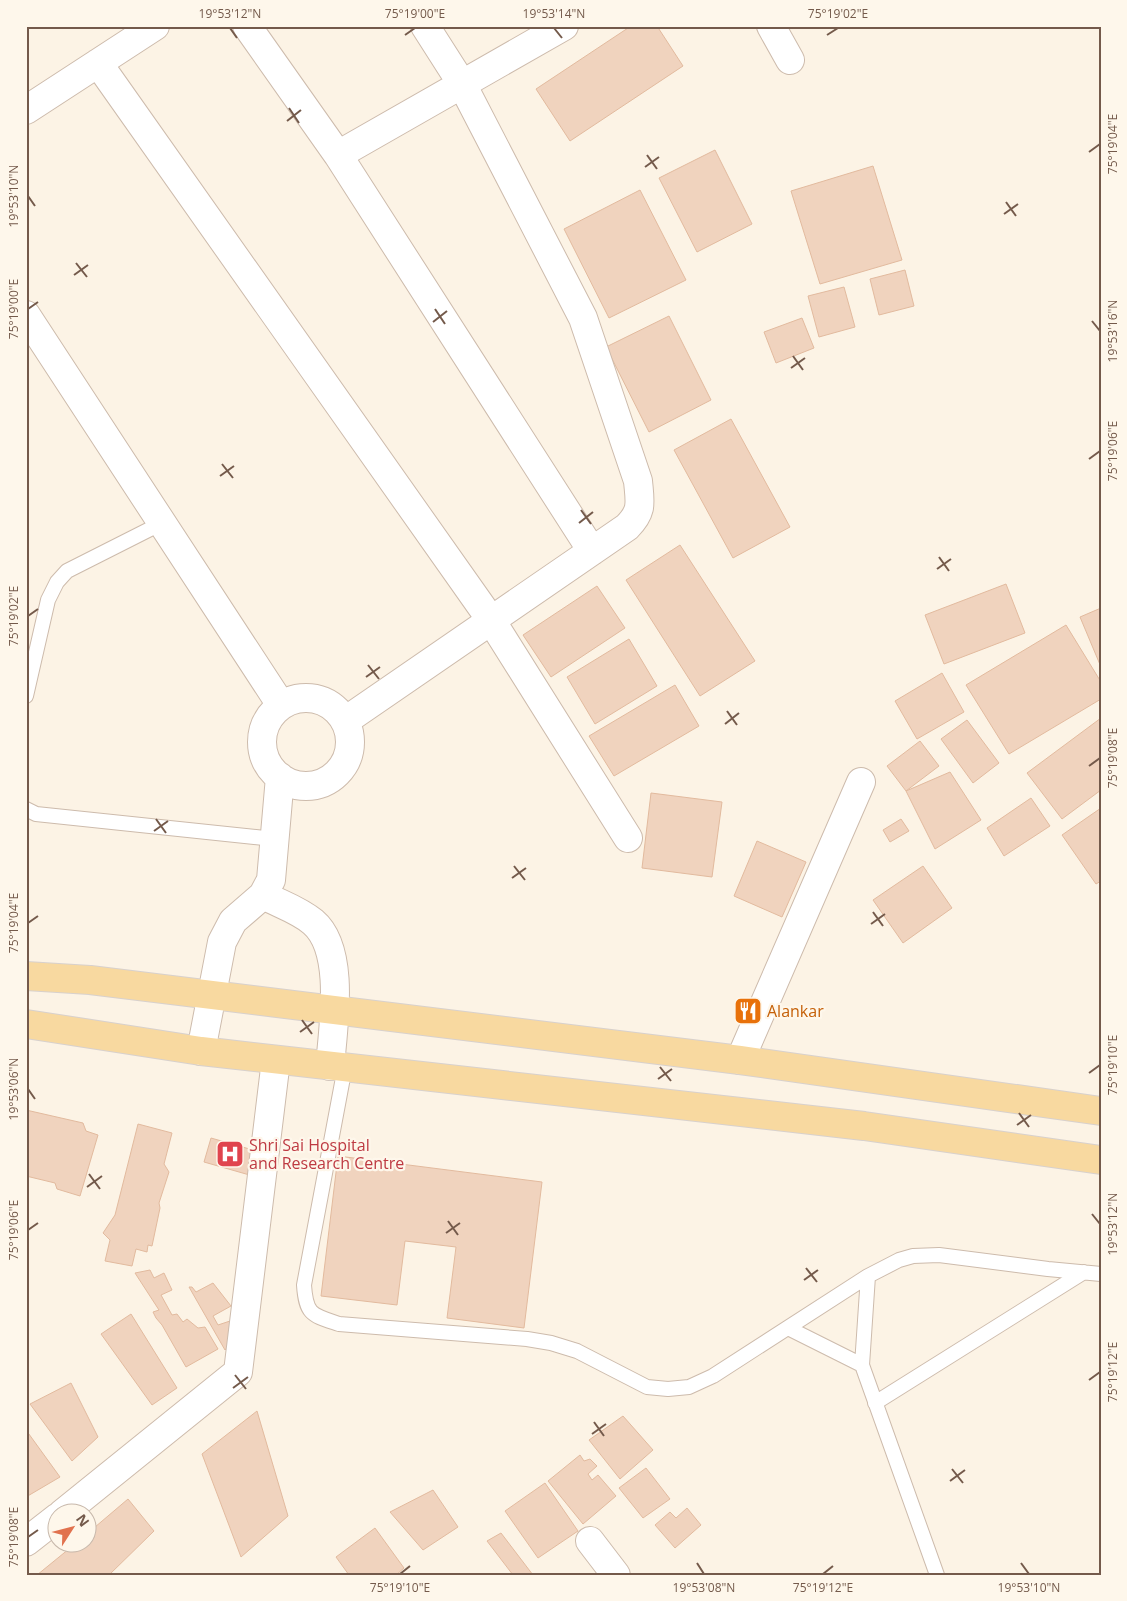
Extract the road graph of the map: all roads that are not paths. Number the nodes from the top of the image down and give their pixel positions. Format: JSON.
{"nodes":[{"id":1,"x":155,"y":26,"type":"edge"},
{"id":2,"x":247,"y":26,"type":"edge"},
{"id":3,"x":425,"y":26,"type":"edge"},
{"id":4,"x":564,"y":26,"type":"edge"},
{"id":5,"x":771,"y":26,"type":"edge"},
{"id":6,"x":790,"y":60,"type":"dead end"},
{"id":7,"x":98,"y":64,"type":"junction"},
{"id":8,"x":462,"y":84,"type":"junction"},
{"id":9,"x":26,"y":110,"type":"edge"},
{"id":10,"x":338,"y":155,"type":"junction"},
{"id":11,"x":26,"y":315,"type":"edge"},
{"id":12,"x":162,"y":523,"type":"junction"},
{"id":13,"x":592,"y":551,"type":"junction"},
{"id":14,"x":491,"y":620,"type":"junction"},
{"id":15,"x":26,"y":696,"type":"edge"},
{"id":16,"x":281,"y":705,"type":"junction"},
{"id":17,"x":345,"y":721,"type":"junction"},
{"id":18,"x":280,"y":777,"type":"junction"},
{"id":19,"x":861,"y":782,"type":"dead end"},
{"id":20,"x":26,"y":809,"type":"edge"},
{"id":21,"x":628,"y":838,"type":"dead end"},
{"id":22,"x":274,"y":839,"type":"junction"},
{"id":23,"x":263,"y":895,"type":"junction"},
{"id":24,"x":26,"y":976,"type":"edge"},
{"id":25,"x":211,"y":995,"type":"junction"},
{"id":26,"x":334,"y":1010,"type":"junction"},
{"id":27,"x":26,"y":1024,"type":"edge"},
{"id":28,"x":201,"y":1051,"type":"junction"},
{"id":29,"x":276,"y":1060,"type":"junction"},
{"id":30,"x":740,"y":1060,"type":"junction"},
{"id":31,"x":337,"y":1067,"type":"junction"},
{"id":32,"x":1101,"y":1111,"type":"edge"},
{"id":33,"x":1101,"y":1160,"type":"edge"},
{"id":34,"x":1084,"y":1272,"type":"junction"},
{"id":35,"x":1101,"y":1274,"type":"edge"},
{"id":36,"x":868,"y":1276,"type":"junction"},
{"id":37,"x":788,"y":1328,"type":"junction"},
{"id":38,"x":862,"y":1365,"type":"junction"},
{"id":39,"x":875,"y":1403,"type":"junction"},
{"id":40,"x":74,"y":1504,"type":"edge"},
{"id":41,"x":48,"y":1525,"type":"edge"},
{"id":42,"x":590,"y":1541,"type":"dead end"},
{"id":43,"x":26,"y":1542,"type":"edge"},
{"id":44,"x":616,"y":1575,"type":"edge"},
{"id":45,"x":937,"y":1575,"type":"edge"}],
"edges":[{"from":1,"to":7,"type":"street"},
{"from":2,"to":10,"type":"street"},
{"from":3,"to":8,"type":"street"},
{"from":4,"to":8,"type":"street"},
{"from":5,"to":6,"type":"street"},
{"from":7,"to":9,"type":"street"},
{"from":7,"to":14,"type":"street"},
{"from":8,"to":10,"type":"street"},
{"from":8,"to":13,"type":"street"},
{"from":10,"to":13,"type":"street"},
{"from":11,"to":12,"type":"street"},
{"from":12,"to":15,"type":"lane"},
{"from":12,"to":16,"type":"street"},
{"from":13,"to":14,"type":"street"},
{"from":14,"to":17,"type":"street"},
{"from":14,"to":21,"type":"street"},
{"from":16,"to":17,"type":"street"},
{"from":16,"to":18,"type":"street"},
{"from":17,"to":18,"type":"street"},
{"from":18,"to":22,"type":"street"},
{"from":19,"to":30,"type":"street"},
{"from":20,"to":22,"type":"lane"},
{"from":22,"to":23,"type":"street"},
{"from":23,"to":25,"type":"street"},
{"from":23,"to":26,"type":"street"},
{"from":24,"to":25,"type":"main road"},
{"from":25,"to":26,"type":"main road"},
{"from":25,"to":28,"type":"street"},
{"from":26,"to":30,"type":"main road"},
{"from":26,"to":31,"type":"street"},
{"from":27,"to":28,"type":"main road"},
{"from":28,"to":29,"type":"main road"},
{"from":29,"to":31,"type":"main road"},
{"from":29,"to":40,"type":"street"},
{"from":30,"to":32,"type":"main road"},
{"from":31,"to":33,"type":"main road"},
{"from":31,"to":37,"type":"lane"},
{"from":34,"to":35,"type":"lane"},
{"from":34,"to":36,"type":"lane"},
{"from":34,"to":39,"type":"lane"},
{"from":36,"to":37,"type":"lane"},
{"from":36,"to":38,"type":"lane"},
{"from":37,"to":38,"type":"lane"},
{"from":38,"to":39,"type":"lane"},
{"from":39,"to":45,"type":"lane"},
{"from":41,"to":43,"type":"street"},
{"from":42,"to":44,"type":"street"}]}
